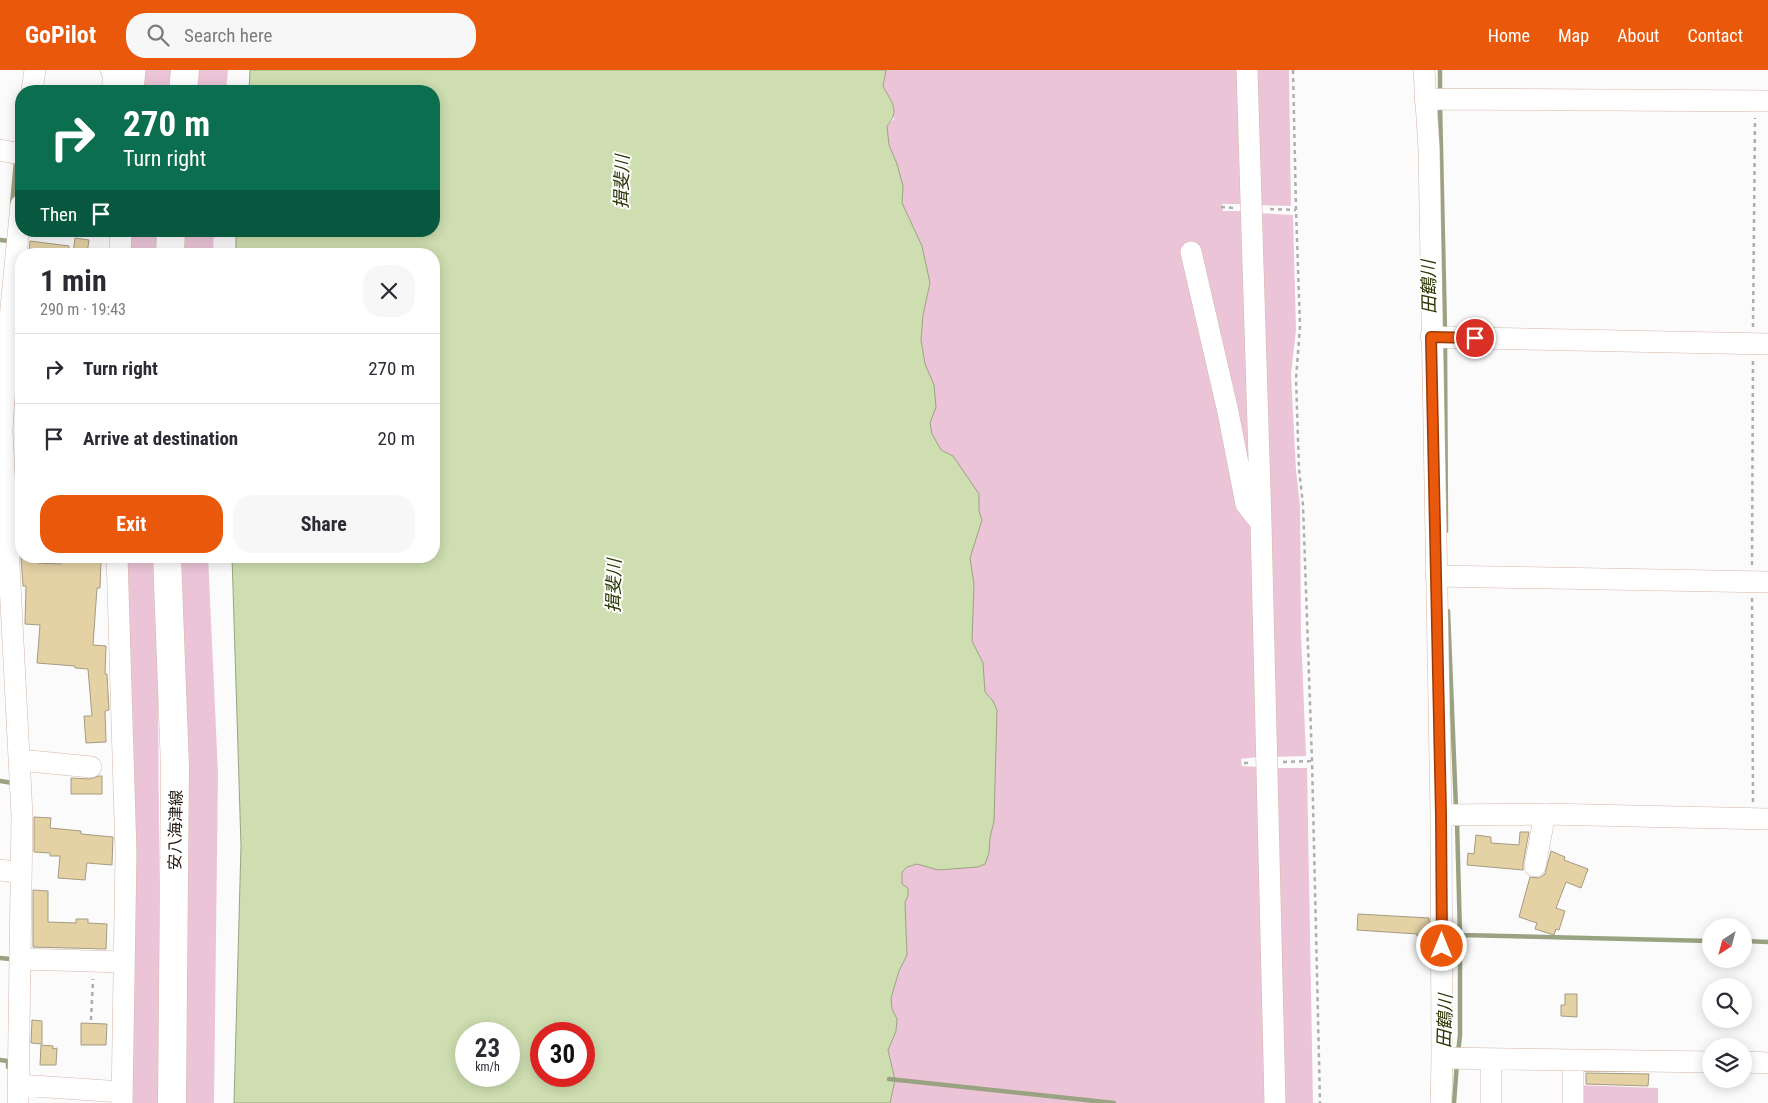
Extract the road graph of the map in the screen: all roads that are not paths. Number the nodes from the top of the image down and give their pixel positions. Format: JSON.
{"nodes":[{"id":1,"x":35,"y":70,"type":"edge"},
{"id":2,"x":111,"y":70,"type":"edge"},
{"id":3,"x":135,"y":70,"type":"edge"},
{"id":4,"x":185,"y":70,"type":"edge"},
{"id":5,"x":1247,"y":70,"type":"edge"},
{"id":6,"x":1424,"y":70,"type":"edge"},
{"id":7,"x":33,"y":85,"type":"edge"},
{"id":8,"x":113,"y":85,"type":"edge"},
{"id":9,"x":134,"y":85,"type":"edge"},
{"id":10,"x":184,"y":85,"type":"edge"},
{"id":11,"x":1435,"y":99,"type":"junction"},
{"id":12,"x":1762,"y":101,"type":"edge"},
{"id":13,"x":0,"y":150,"type":"edge"},
{"id":14,"x":15,"y":153,"type":"edge"},
{"id":15,"x":15,"y":252,"type":"edge"},
{"id":16,"x":1190,"y":252,"type":"dead end"},
{"id":17,"x":5,"y":329,"type":"edge"},
{"id":18,"x":1440,"y":337,"type":"junction"},
{"id":19,"x":1760,"y":344,"type":"edge"},
{"id":20,"x":9,"y":505,"type":"edge"},
{"id":21,"x":1261,"y":523,"type":"junction"},
{"id":22,"x":117,"y":563,"type":"edge"},
{"id":23,"x":167,"y":563,"type":"edge"},
{"id":24,"x":1445,"y":577,"type":"junction"},
{"id":25,"x":1760,"y":582,"type":"edge"},
{"id":26,"x":8,"y":693,"type":"edge"},
{"id":27,"x":20,"y":760,"type":"junction"},
{"id":28,"x":91,"y":766,"type":"dead end"},
{"id":29,"x":1545,"y":814,"type":"junction"},
{"id":30,"x":1449,"y":815,"type":"junction"},
{"id":31,"x":1761,"y":819,"type":"edge"},
{"id":32,"x":1535,"y":866,"type":"dead end"},
{"id":33,"x":10,"y":872,"type":"edge"},
{"id":34,"x":20,"y":959,"type":"junction"},
{"id":35,"x":124,"y":962,"type":"junction"},
{"id":36,"x":9,"y":1053,"type":"edge"},
{"id":37,"x":1452,"y":1058,"type":"junction"},
{"id":38,"x":1491,"y":1059,"type":"junction"},
{"id":39,"x":1574,"y":1060,"type":"junction"},
{"id":40,"x":1702,"y":1062,"type":"edge"},
{"id":41,"x":1752,"y":1062,"type":"edge"},
{"id":42,"x":1768,"y":1063,"type":"edge"},
{"id":43,"x":18,"y":1094,"type":"edge"},
{"id":44,"x":122,"y":1098,"type":"edge"},
{"id":45,"x":172,"y":1103,"type":"edge"},
{"id":46,"x":1275,"y":1103,"type":"edge"},
{"id":47,"x":1441,"y":1103,"type":"edge"},
{"id":48,"x":1491,"y":1103,"type":"edge"},
{"id":49,"x":1574,"y":1103,"type":"edge"}],
"edges":[{"from":1,"to":7,"type":"street"},
{"from":2,"to":8,"type":"street"},
{"from":3,"to":9,"type":"street"},
{"from":4,"to":10,"type":"main road"},
{"from":5,"to":21,"type":"street"},
{"from":6,"to":11,"type":"street"},
{"from":11,"to":12,"type":"street"},
{"from":11,"to":18,"type":"street"},
{"from":13,"to":14,"type":"street"},
{"from":15,"to":17,"type":"street"},
{"from":16,"to":21,"type":"street"},
{"from":17,"to":20,"type":"street"},
{"from":18,"to":19,"type":"street"},
{"from":18,"to":24,"type":"street"},
{"from":20,"to":26,"type":"street"},
{"from":21,"to":46,"type":"street"},
{"from":22,"to":35,"type":"street"},
{"from":23,"to":45,"type":"main road","name":"安八海津線"},
{"from":24,"to":25,"type":"street"},
{"from":24,"to":30,"type":"street"},
{"from":26,"to":27,"type":"street"},
{"from":27,"to":28,"type":"street"},
{"from":27,"to":33,"type":"street"},
{"from":29,"to":30,"type":"street"},
{"from":29,"to":31,"type":"street"},
{"from":29,"to":32,"type":"street"},
{"from":30,"to":37,"type":"street"},
{"from":33,"to":34,"type":"street"},
{"from":34,"to":35,"type":"street"},
{"from":34,"to":36,"type":"street"},
{"from":35,"to":44,"type":"street"},
{"from":36,"to":43,"type":"street"},
{"from":37,"to":38,"type":"street"},
{"from":37,"to":47,"type":"street"},
{"from":38,"to":39,"type":"street"},
{"from":38,"to":48,"type":"street"},
{"from":39,"to":40,"type":"street"},
{"from":39,"to":49,"type":"street"},
{"from":41,"to":42,"type":"street"},
{"from":43,"to":44,"type":"street"}]}
